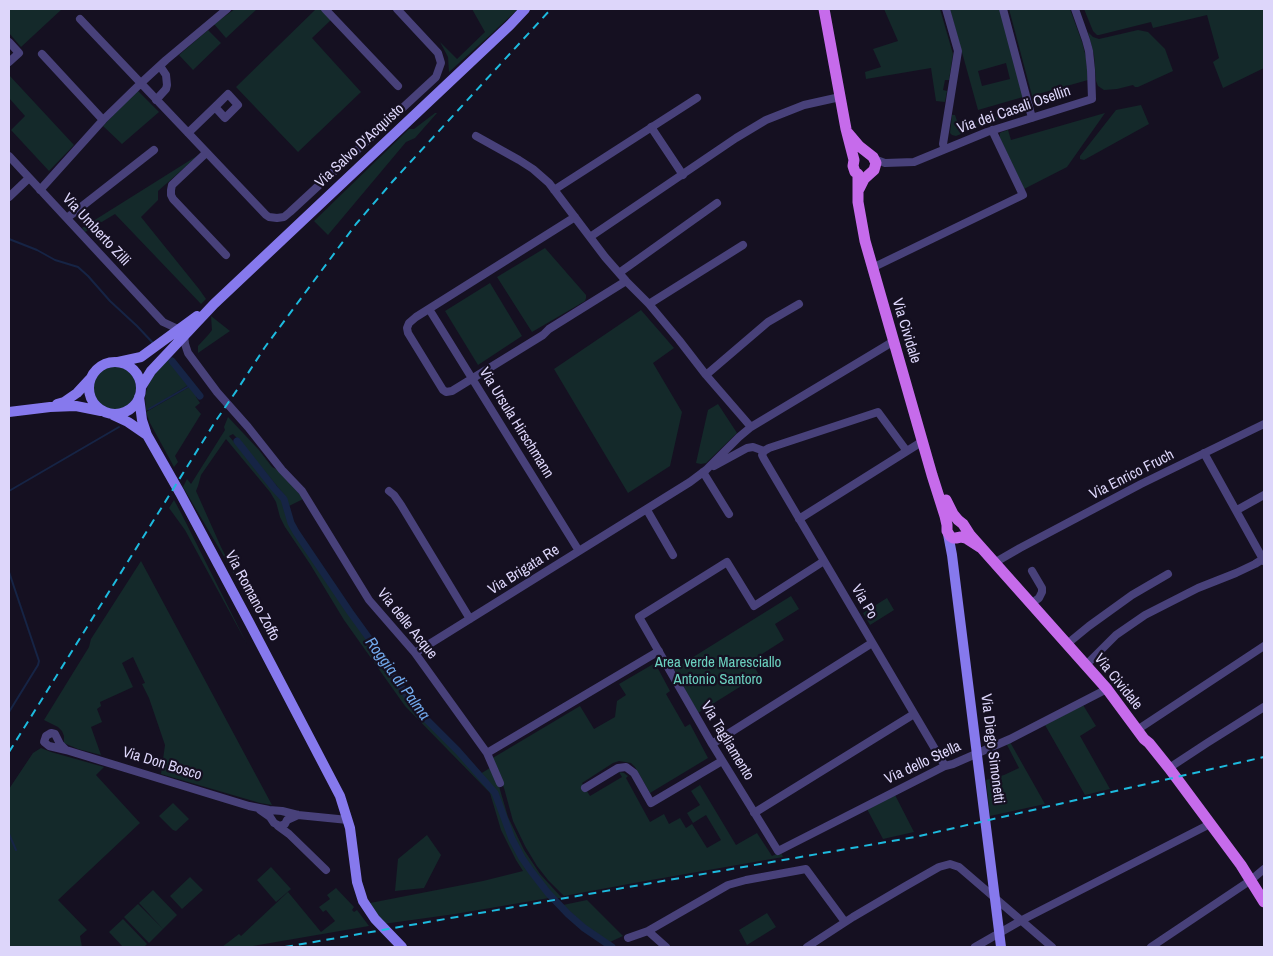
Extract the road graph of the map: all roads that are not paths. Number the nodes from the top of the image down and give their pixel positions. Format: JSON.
{"nodes":[{"id":1,"x":325,"y":9,"type":"edge"},
{"id":2,"x":397,"y":9,"type":"edge"},
{"id":3,"x":526,"y":9,"type":"edge"},
{"id":4,"x":824,"y":9,"type":"edge"},
{"id":5,"x":946,"y":9,"type":"edge"},
{"id":6,"x":1003,"y":9,"type":"edge"},
{"id":7,"x":1075,"y":9,"type":"edge"},
{"id":8,"x":226,"y":10,"type":"edge"},
{"id":9,"x":80,"y":19,"type":"dead end"},
{"id":10,"x":9,"y":42,"type":"edge"},
{"id":11,"x":42,"y":54,"type":"dead end"},
{"id":12,"x":9,"y":62,"type":"edge"},
{"id":13,"x":160,"y":66,"type":"junction"},
{"id":14,"x":141,"y":83,"type":"junction"},
{"id":15,"x":398,"y":86,"type":"dead end"},
{"id":16,"x":840,"y":97,"type":"junction"},
{"id":17,"x":696,"y":98,"type":"dead end"},
{"id":18,"x":156,"y":100,"type":"junction"},
{"id":19,"x":215,"y":107,"type":"dead end"},
{"id":20,"x":1032,"y":118,"type":"junction"},
{"id":21,"x":103,"y":120,"type":"junction"},
{"id":22,"x":652,"y":127,"type":"junction"},
{"id":23,"x":846,"y":130,"type":"junction"},
{"id":24,"x":992,"y":130,"type":"junction"},
{"id":25,"x":188,"y":133,"type":"junction"},
{"id":26,"x":476,"y":136,"type":"dead end"},
{"id":27,"x":946,"y":149,"type":"junction"},
{"id":28,"x":154,"y":150,"type":"dead end"},
{"id":29,"x":206,"y":153,"type":"junction"},
{"id":30,"x":9,"y":156,"type":"edge"},
{"id":31,"x":871,"y":166,"type":"junction"},
{"id":32,"x":683,"y":175,"type":"junction"},
{"id":33,"x":29,"y":178,"type":"junction"},
{"id":34,"x":40,"y":190,"type":"junction"},
{"id":35,"x":554,"y":190,"type":"junction"},
{"id":36,"x":9,"y":196,"type":"edge"},
{"id":37,"x":717,"y":203,"type":"dead end"},
{"id":38,"x":575,"y":217,"type":"junction"},
{"id":39,"x":67,"y":218,"type":"junction"},
{"id":40,"x":590,"y":237,"type":"junction"},
{"id":41,"x":743,"y":245,"type":"dead end"},
{"id":42,"x":226,"y":255,"type":"dead end"},
{"id":43,"x":872,"y":268,"type":"junction"},
{"id":44,"x":619,"y":273,"type":"junction"},
{"id":45,"x":626,"y":281,"type":"junction"},
{"id":46,"x":649,"y":304,"type":"junction"},
{"id":47,"x":799,"y":304,"type":"dead end"},
{"id":48,"x":429,"y":309,"type":"junction"},
{"id":49,"x":163,"y":322,"type":"junction"},
{"id":50,"x":181,"y":332,"type":"junction"},
{"id":51,"x":894,"y":341,"type":"junction"},
{"id":52,"x":170,"y":342,"type":"junction"},
{"id":53,"x":188,"y":353,"type":"junction"},
{"id":54,"x":118,"y":362,"type":"junction"},
{"id":55,"x":706,"y":375,"type":"junction"},
{"id":56,"x":91,"y":378,"type":"junction"},
{"id":57,"x":472,"y":379,"type":"junction"},
{"id":58,"x":140,"y":392,"type":"junction"},
{"id":59,"x":50,"y":407,"type":"junction"},
{"id":60,"x":9,"y":412,"type":"edge"},
{"id":61,"x":106,"y":413,"type":"junction"},
{"id":62,"x":1264,"y":424,"type":"edge"},
{"id":63,"x":751,"y":427,"type":"junction"},
{"id":64,"x":147,"y":435,"type":"junction"},
{"id":65,"x":739,"y":437,"type":"junction"},
{"id":66,"x":923,"y":441,"type":"junction"},
{"id":67,"x":747,"y":448,"type":"junction"},
{"id":68,"x":906,"y":450,"type":"junction"},
{"id":69,"x":764,"y":451,"type":"junction"},
{"id":70,"x":1204,"y":454,"type":"junction"},
{"id":71,"x":725,"y":456,"type":"junction"},
{"id":72,"x":705,"y":471,"type":"junction"},
{"id":73,"x":389,"y":491,"type":"dead end"},
{"id":74,"x":1264,"y":495,"type":"edge"},
{"id":75,"x":647,"y":510,"type":"junction"},
{"id":76,"x":1237,"y":510,"type":"junction"},
{"id":77,"x":729,"y":514,"type":"dead end"},
{"id":78,"x":799,"y":519,"type":"junction"},
{"id":79,"x":956,"y":530,"type":"junction"},
{"id":80,"x":579,"y":551,"type":"junction"},
{"id":81,"x":673,"y":555,"type":"dead end"},
{"id":82,"x":1264,"y":560,"type":"edge"},
{"id":83,"x":824,"y":561,"type":"junction"},
{"id":84,"x":996,"y":566,"type":"junction"},
{"id":85,"x":1032,"y":571,"type":"dead end"},
{"id":86,"x":1168,"y":574,"type":"dead end"},
{"id":87,"x":1031,"y":604,"type":"junction"},
{"id":88,"x":470,"y":619,"type":"junction"},
{"id":89,"x":872,"y":642,"type":"junction"},
{"id":90,"x":1067,"y":644,"type":"junction"},
{"id":91,"x":1264,"y":646,"type":"edge"},
{"id":92,"x":659,"y":651,"type":"junction"},
{"id":93,"x":415,"y":654,"type":"junction"},
{"id":94,"x":1086,"y":666,"type":"junction"},
{"id":95,"x":1107,"y":689,"type":"junction"},
{"id":96,"x":1264,"y":707,"type":"edge"},
{"id":97,"x":914,"y":714,"type":"junction"},
{"id":98,"x":1141,"y":734,"type":"junction"},
{"id":99,"x":712,"y":744,"type":"junction"},
{"id":100,"x":66,"y":750,"type":"dead end"},
{"id":101,"x":487,"y":753,"type":"junction"},
{"id":102,"x":722,"y":761,"type":"junction"},
{"id":103,"x":945,"y":766,"type":"junction"},
{"id":104,"x":1168,"y":768,"type":"junction"},
{"id":105,"x":500,"y":782,"type":"dead end"},
{"id":106,"x":585,"y":788,"type":"dead end"},
{"id":107,"x":249,"y":806,"type":"junction"},
{"id":108,"x":754,"y":813,"type":"junction"},
{"id":109,"x":284,"y":816,"type":"junction"},
{"id":110,"x":346,"y":820,"type":"junction"},
{"id":111,"x":1207,"y":821,"type":"junction"},
{"id":112,"x":275,"y":823,"type":"junction"},
{"id":113,"x":289,"y":834,"type":"junction"},
{"id":114,"x":778,"y":850,"type":"joint"},
{"id":115,"x":1264,"y":868,"type":"edge"},
{"id":116,"x":326,"y":870,"type":"dead end"},
{"id":117,"x":1251,"y":880,"type":"junction"},
{"id":118,"x":1264,"y":902,"type":"edge"},
{"id":119,"x":1022,"y":920,"type":"junction"},
{"id":120,"x":845,"y":922,"type":"junction"},
{"id":121,"x":648,"y":931,"type":"junction"},
{"id":122,"x":628,"y":938,"type":"dead end"},
{"id":123,"x":398,"y":947,"type":"edge"},
{"id":124,"x":666,"y":947,"type":"edge"},
{"id":125,"x":807,"y":947,"type":"edge"},
{"id":126,"x":975,"y":947,"type":"edge"},
{"id":127,"x":1001,"y":947,"type":"edge"},
{"id":128,"x":1052,"y":947,"type":"edge"},
{"id":129,"x":1150,"y":947,"type":"edge"}],
"edges":[{"from":1,"to":15,"type":"street"},
{"from":2,"to":29,"type":"street"},
{"from":3,"to":50,"type":"street","name":"Via Salvo D'Acquisto"},
{"from":4,"to":16,"type":"main road"},
{"from":5,"to":27,"type":"street"},
{"from":6,"to":20,"type":"street"},
{"from":7,"to":20,"type":"street","name":"Via dei Casali Osellin"},
{"from":8,"to":13,"type":"street"},
{"from":9,"to":14,"type":"street"},
{"from":10,"to":12,"type":"street"},
{"from":11,"to":21,"type":"street"},
{"from":13,"to":14,"type":"street"},
{"from":13,"to":18,"type":"street"},
{"from":14,"to":18,"type":"street"},
{"from":14,"to":21,"type":"street"},
{"from":16,"to":23,"type":"main road"},
{"from":16,"to":32,"type":"street"},
{"from":17,"to":22,"type":"street"},
{"from":18,"to":25,"type":"street"},
{"from":19,"to":25,"type":"street"},
{"from":20,"to":24,"type":"street","name":"Via dei Casali Osellin"},
{"from":21,"to":34,"type":"street"},
{"from":22,"to":32,"type":"street"},
{"from":22,"to":35,"type":"street"},
{"from":23,"to":31,"type":"main road"},
{"from":23,"to":31,"type":"main road"},
{"from":24,"to":27,"type":"street","name":"Via dei Casali Osellin"},
{"from":24,"to":43,"type":"street"},
{"from":25,"to":29,"type":"street"},
{"from":26,"to":35,"type":"street"},
{"from":27,"to":31,"type":"street","name":"Via dei Casali Osellin"},
{"from":28,"to":39,"type":"street"},
{"from":29,"to":42,"type":"street"},
{"from":30,"to":33,"type":"street","name":"Via Umberto Zilli"},
{"from":31,"to":43,"type":"main road","name":"Via Cividale"},
{"from":32,"to":40,"type":"street"},
{"from":33,"to":34,"type":"street","name":"Via Umberto Zilli"},
{"from":33,"to":36,"type":"street"},
{"from":34,"to":39,"type":"street","name":"Via Umberto Zilli"},
{"from":35,"to":38,"type":"street"},
{"from":37,"to":44,"type":"street"},
{"from":38,"to":40,"type":"street"},
{"from":38,"to":48,"type":"street"},
{"from":39,"to":49,"type":"street","name":"Via Umberto Zilli"},
{"from":40,"to":44,"type":"street"},
{"from":41,"to":46,"type":"street"},
{"from":43,"to":51,"type":"main road","name":"Via Cividale"},
{"from":44,"to":45,"type":"street"},
{"from":45,"to":46,"type":"street"},
{"from":45,"to":57,"type":"street"},
{"from":46,"to":55,"type":"street"},
{"from":47,"to":55,"type":"street"},
{"from":48,"to":57,"type":"street","name":"Via Ursula Hirschmann"},
{"from":48,"to":57,"type":"street"},
{"from":49,"to":50,"type":"street","name":"Via Umberto Zilli"},
{"from":49,"to":52,"type":"street","name":"Via Umberto Zilli"},
{"from":50,"to":52,"type":"street","name":"Via Salvo D'Acquisto"},
{"from":50,"to":53,"type":"street","name":"Via delle Acque"},
{"from":51,"to":63,"type":"street","name":"Via Brigata Re"},
{"from":51,"to":66,"type":"main road","name":"Via Cividale"},
{"from":52,"to":53,"type":"street","name":"Via delle Acque"},
{"from":52,"to":54,"type":"street","name":"Via Salvo D'Acquisto"},
{"from":52,"to":58,"type":"street","name":"Via Salvo D'Acquisto"},
{"from":53,"to":93,"type":"street","name":"Via delle Acque"},
{"from":54,"to":56,"type":"street"},
{"from":54,"to":58,"type":"street"},
{"from":55,"to":63,"type":"street"},
{"from":56,"to":59,"type":"street"},
{"from":56,"to":61,"type":"street"},
{"from":57,"to":80,"type":"street","name":"Via Ursula Hirschmann"},
{"from":58,"to":61,"type":"street"},
{"from":58,"to":64,"type":"street","name":"Via Romano Zoffo"},
{"from":59,"to":60,"type":"street"},
{"from":59,"to":61,"type":"street"},
{"from":61,"to":64,"type":"street","name":"Via Romano Zoffo"},
{"from":62,"to":70,"type":"street","name":"Via Enrico Fruch"},
{"from":63,"to":65,"type":"street","name":"Via Brigata Re"},
{"from":64,"to":110,"type":"street","name":"Via Romano Zoffo"},
{"from":65,"to":67,"type":"street"},
{"from":65,"to":71,"type":"street","name":"Via Brigata Re"},
{"from":66,"to":68,"type":"street"},
{"from":66,"to":79,"type":"main road","name":"Via Cividale"},
{"from":67,"to":69,"type":"street"},
{"from":67,"to":71,"type":"street","name":"Via Brigata Re"},
{"from":68,"to":69,"type":"street"},
{"from":68,"to":78,"type":"street"},
{"from":69,"to":78,"type":"street","name":"Via Po"},
{"from":70,"to":76,"type":"street"},
{"from":70,"to":84,"type":"street","name":"Via Enrico Fruch"},
{"from":71,"to":72,"type":"street","name":"Via Brigata Re"},
{"from":72,"to":75,"type":"street","name":"Via Brigata Re"},
{"from":72,"to":77,"type":"street"},
{"from":73,"to":88,"type":"street"},
{"from":74,"to":76,"type":"street"},
{"from":75,"to":80,"type":"street","name":"Via Brigata Re"},
{"from":75,"to":81,"type":"street"},
{"from":76,"to":82,"type":"street"},
{"from":78,"to":83,"type":"street","name":"Via Po"},
{"from":79,"to":84,"type":"main road","name":"Via Cividale"},
{"from":79,"to":127,"type":"street","name":"Via Diego Simonetti"},
{"from":80,"to":88,"type":"street","name":"Via Brigata Re"},
{"from":82,"to":94,"type":"street"},
{"from":83,"to":89,"type":"street","name":"Via Po"},
{"from":83,"to":92,"type":"street","name":"Via Tagliamento"},
{"from":84,"to":87,"type":"main road","name":"Via Cividale"},
{"from":85,"to":87,"type":"street"},
{"from":86,"to":90,"type":"street"},
{"from":87,"to":90,"type":"main road","name":"Via Cividale"},
{"from":88,"to":93,"type":"street","name":"Via Brigata Re"},
{"from":89,"to":97,"type":"street","name":"Via Po"},
{"from":89,"to":99,"type":"street"},
{"from":90,"to":94,"type":"main road","name":"Via Cividale"},
{"from":91,"to":98,"type":"street"},
{"from":92,"to":99,"type":"street","name":"Via Tagliamento"},
{"from":92,"to":101,"type":"street"},
{"from":93,"to":101,"type":"street","name":"Via delle Acque"},
{"from":94,"to":95,"type":"main road","name":"Via Cividale"},
{"from":95,"to":98,"type":"main road","name":"Via Cividale"},
{"from":95,"to":103,"type":"street","name":"Via dello Stella"},
{"from":96,"to":104,"type":"street"},
{"from":97,"to":103,"type":"street","name":"Via Po"},
{"from":97,"to":108,"type":"street"},
{"from":98,"to":104,"type":"main road","name":"Via Cividale"},
{"from":98,"to":111,"type":"main road","name":"Via Cividale"},
{"from":99,"to":102,"type":"street","name":"Via Tagliamento"},
{"from":100,"to":107,"type":"street","name":"Via Don Bosco"},
{"from":101,"to":105,"type":"street","name":"Via delle Acque"},
{"from":102,"to":106,"type":"street"},
{"from":102,"to":108,"type":"street","name":"Via Tagliamento"},
{"from":103,"to":114,"type":"street","name":"Via dello Stella"},
{"from":104,"to":111,"type":"main road","name":"Via Cividale"},
{"from":107,"to":109,"type":"street","name":"Via Don Bosco"},
{"from":107,"to":112,"type":"street","name":"Via Don Bosco"},
{"from":108,"to":114,"type":"street","name":"Via Tagliamento"},
{"from":109,"to":110,"type":"street"},
{"from":109,"to":112,"type":"street"},
{"from":109,"to":112,"type":"street"},
{"from":109,"to":113,"type":"street"},
{"from":110,"to":123,"type":"street","name":"Via Romano Zoffo"},
{"from":110,"to":123,"type":"street","name":"Via Romano Zoffo"},
{"from":111,"to":117,"type":"main road","name":"Via Cividale"},
{"from":111,"to":119,"type":"street"},
{"from":112,"to":113,"type":"street","name":"Via Don Bosco"},
{"from":113,"to":116,"type":"street","name":"Via Don Bosco"},
{"from":115,"to":117,"type":"street"},
{"from":117,"to":118,"type":"main road","name":"Via Cividale"},
{"from":117,"to":129,"type":"street"},
{"from":119,"to":120,"type":"street"},
{"from":119,"to":126,"type":"street"},
{"from":119,"to":128,"type":"street"},
{"from":120,"to":121,"type":"street"},
{"from":120,"to":125,"type":"street"},
{"from":121,"to":122,"type":"street"},
{"from":121,"to":124,"type":"street"}]}
